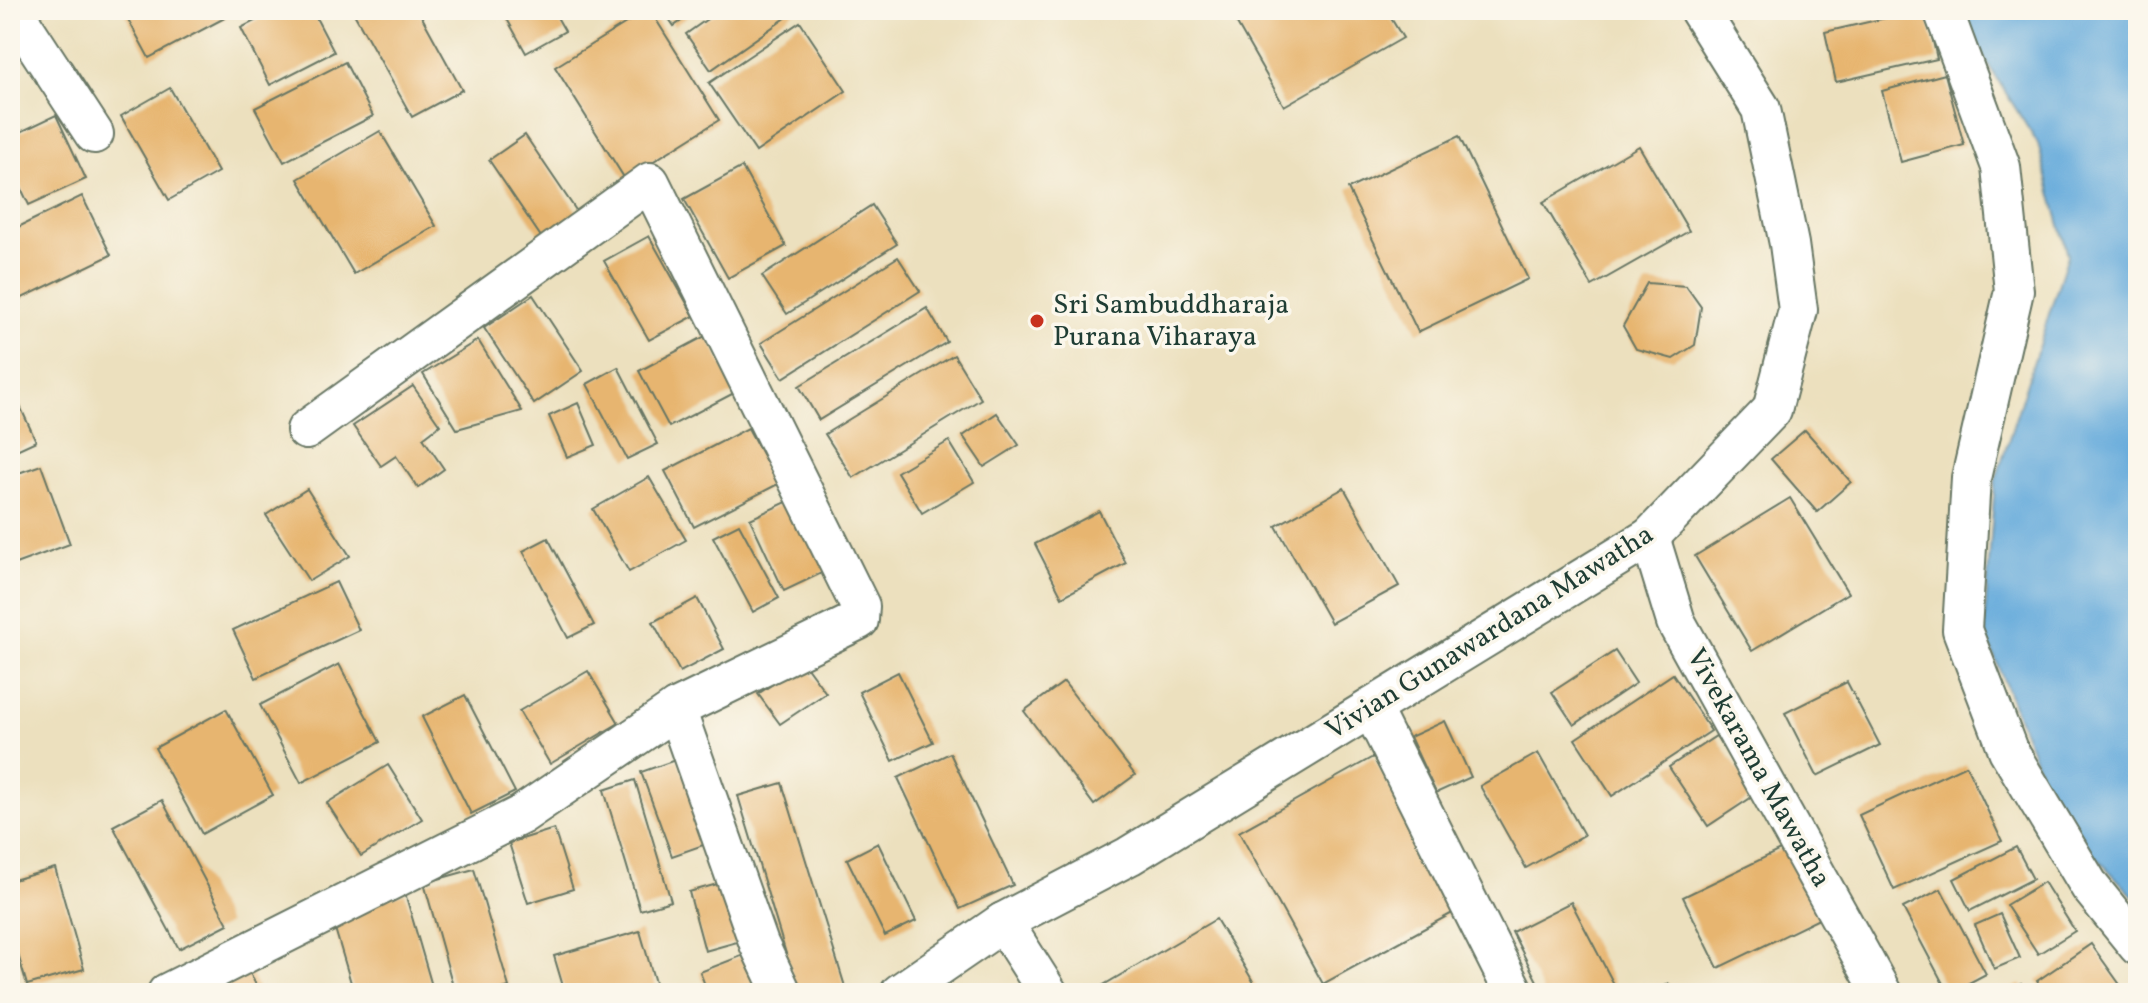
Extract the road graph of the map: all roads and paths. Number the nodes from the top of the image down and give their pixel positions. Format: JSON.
{"nodes":[{"id":1,"x":13,"y":10,"type":"edge"},
{"id":2,"x":1699,"y":10,"type":"edge"},
{"id":3,"x":1943,"y":10,"type":"edge"},
{"id":4,"x":94,"y":134,"type":"dead end"},
{"id":5,"x":306,"y":430,"type":"dead end"},
{"id":6,"x":1650,"y":537,"type":"junction"},
{"id":7,"x":1371,"y":708,"type":"junction"},
{"id":8,"x":676,"y":709,"type":"junction"},
{"id":9,"x":1003,"y":922,"type":"junction"},
{"id":10,"x":2138,"y":946,"type":"edge"},
{"id":11,"x":167,"y":993,"type":"edge"},
{"id":12,"x":782,"y":993,"type":"edge"},
{"id":13,"x":900,"y":993,"type":"edge"},
{"id":14,"x":1048,"y":993,"type":"edge"},
{"id":15,"x":1514,"y":993,"type":"edge"},
{"id":16,"x":1882,"y":993,"type":"edge"}],
"edges":[{"from":1,"to":4,"type":"street"},
{"from":2,"to":6,"type":"street","name":"Vivian Gunawardana Mawatha"},
{"from":3,"to":10,"type":"street"},
{"from":5,"to":8,"type":"street"},
{"from":6,"to":7,"type":"street","name":"Vivian Gunawardana Mawatha"},
{"from":6,"to":16,"type":"street","name":"Vivekarama Mawatha"},
{"from":7,"to":9,"type":"street","name":"Vivian Gunawardana Mawatha"},
{"from":7,"to":15,"type":"street"},
{"from":8,"to":11,"type":"street"},
{"from":8,"to":12,"type":"street"},
{"from":9,"to":13,"type":"street","name":"Vivian Gunawardana Mawatha"},
{"from":9,"to":14,"type":"street"}]}
